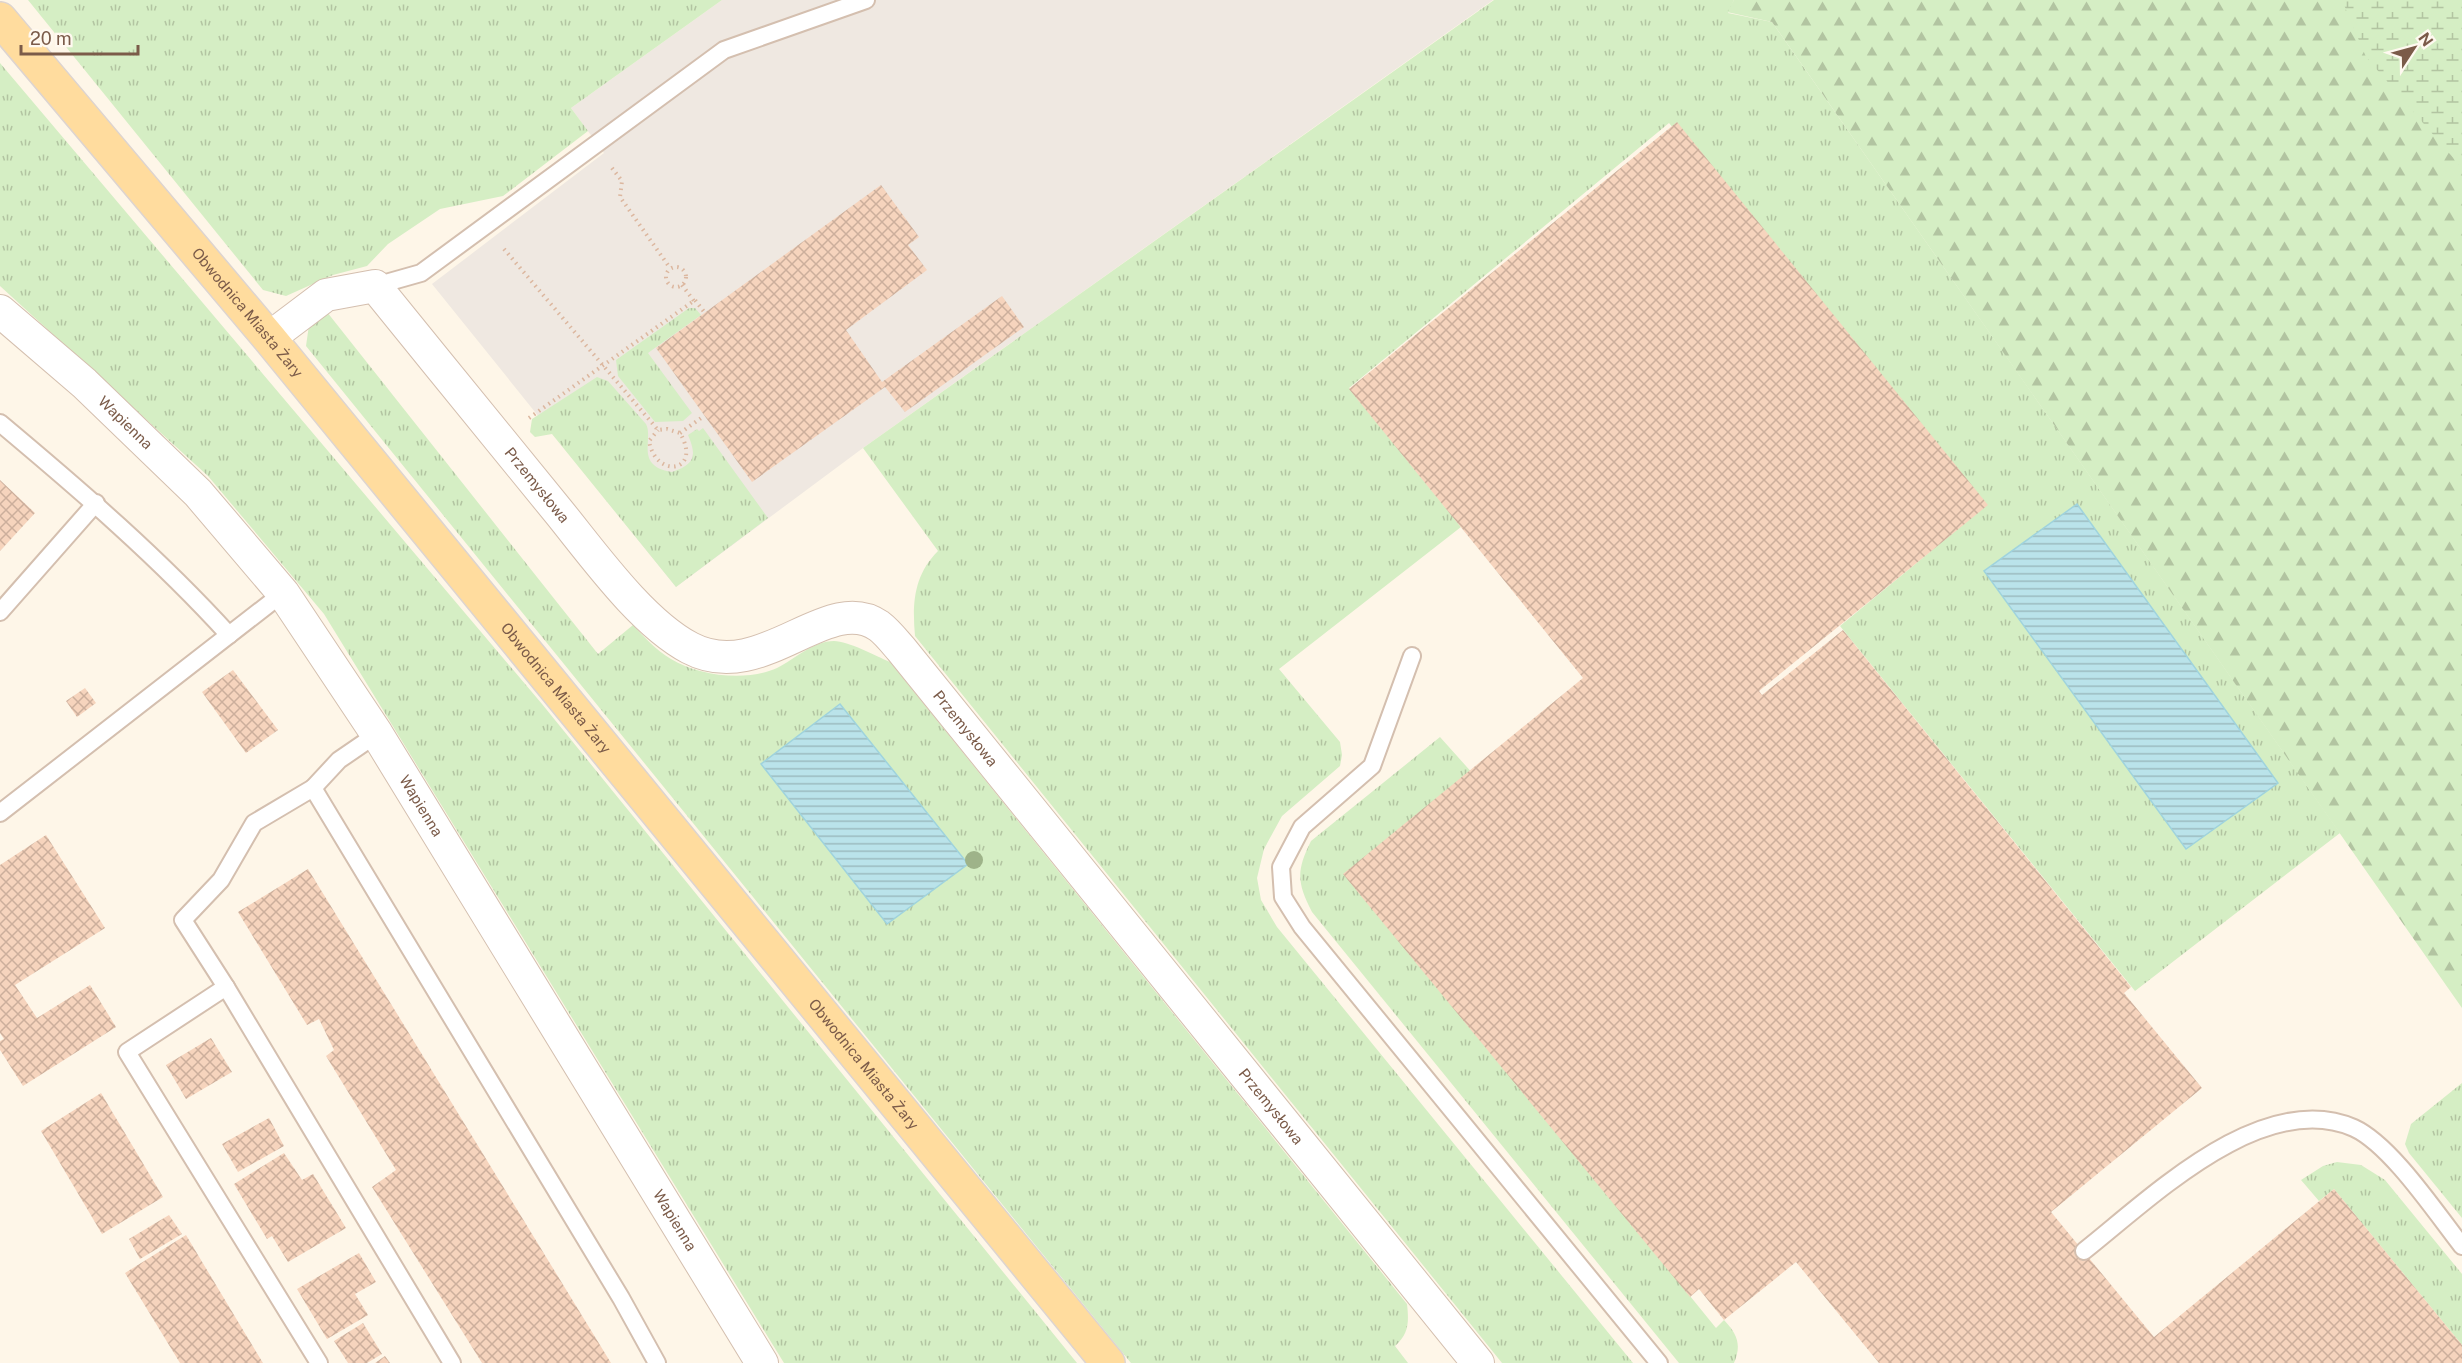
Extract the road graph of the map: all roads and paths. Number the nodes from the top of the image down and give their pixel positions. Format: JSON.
{"nodes":[{"id":1,"x":866,"y":0,"type":"edge"},
{"id":2,"x":0,"y":19,"type":"edge"},
{"id":3,"x":603,"y":174,"type":"dead end"},
{"id":4,"x":496,"y":255,"type":"dead end"},
{"id":5,"x":670,"y":268,"type":"junction"},
{"id":6,"x":682,"y":285,"type":"junction"},
{"id":7,"x":375,"y":286,"type":"junction"},
{"id":8,"x":694,"y":301,"type":"junction"},
{"id":9,"x":0,"y":311,"type":"edge"},
{"id":10,"x":705,"y":313,"type":"dead end"},
{"id":11,"x":269,"y":338,"type":"junction"},
{"id":12,"x":603,"y":365,"type":"junction"},
{"id":13,"x":704,"y":416,"type":"dead end"},
{"id":14,"x":0,"y":423,"type":"edge"},
{"id":15,"x":658,"y":430,"type":"junction"},
{"id":16,"x":680,"y":433,"type":"junction"},
{"id":17,"x":501,"y":441,"type":"junction"},
{"id":18,"x":96,"y":503,"type":"junction"},
{"id":19,"x":283,"y":593,"type":"junction"},
{"id":20,"x":0,"y":612,"type":"edge"},
{"id":21,"x":229,"y":636,"type":"junction"},
{"id":22,"x":1412,"y":657,"type":"dead end"},
{"id":23,"x":377,"y":734,"type":"junction"},
{"id":24,"x":313,"y":788,"type":"junction"},
{"id":25,"x":0,"y":813,"type":"edge"},
{"id":26,"x":226,"y":987,"type":"junction"},
{"id":27,"x":2462,"y":1246,"type":"edge"},
{"id":28,"x":2084,"y":1251,"type":"dead end"},
{"id":29,"x":319,"y":1363,"type":"edge"},
{"id":30,"x":452,"y":1363,"type":"edge"},
{"id":31,"x":657,"y":1363,"type":"edge"},
{"id":32,"x":762,"y":1363,"type":"edge"},
{"id":33,"x":1108,"y":1363,"type":"edge"},
{"id":34,"x":1478,"y":1363,"type":"edge"},
{"id":35,"x":1659,"y":1363,"type":"edge"}],
"edges":[{"from":1,"to":7,"type":"lane"},
{"from":2,"to":11,"type":"main road","name":"Obwodnica Miasta Żary"},
{"from":3,"to":5,"type":"path"},
{"from":4,"to":12,"type":"path"},
{"from":5,"to":6,"type":"path"},
{"from":5,"to":6,"type":"path"},
{"from":6,"to":8,"type":"path"},
{"from":7,"to":11,"type":"street"},
{"from":7,"to":17,"type":"street","name":"Przemysłowa"},
{"from":8,"to":10,"type":"path"},
{"from":8,"to":12,"type":"path"},
{"from":9,"to":19,"type":"street","name":"Wapienna"},
{"from":11,"to":33,"type":"main road","name":"Obwodnica Miasta Żary"},
{"from":12,"to":15,"type":"path"},
{"from":12,"to":17,"type":"path"},
{"from":13,"to":16,"type":"path"},
{"from":14,"to":18,"type":"lane"},
{"from":15,"to":16,"type":"path"},
{"from":15,"to":16,"type":"path"},
{"from":17,"to":34,"type":"street","name":"Przemysłowa"},
{"from":18,"to":20,"type":"lane"},
{"from":18,"to":21,"type":"lane"},
{"from":19,"to":21,"type":"lane"},
{"from":19,"to":23,"type":"street","name":"Wapienna"},
{"from":21,"to":25,"type":"lane"},
{"from":22,"to":35,"type":"lane"},
{"from":23,"to":24,"type":"lane"},
{"from":23,"to":32,"type":"street","name":"Wapienna"},
{"from":24,"to":26,"type":"lane"},
{"from":24,"to":31,"type":"lane"},
{"from":26,"to":29,"type":"lane"},
{"from":26,"to":30,"type":"lane"},
{"from":27,"to":28,"type":"lane"}]}
